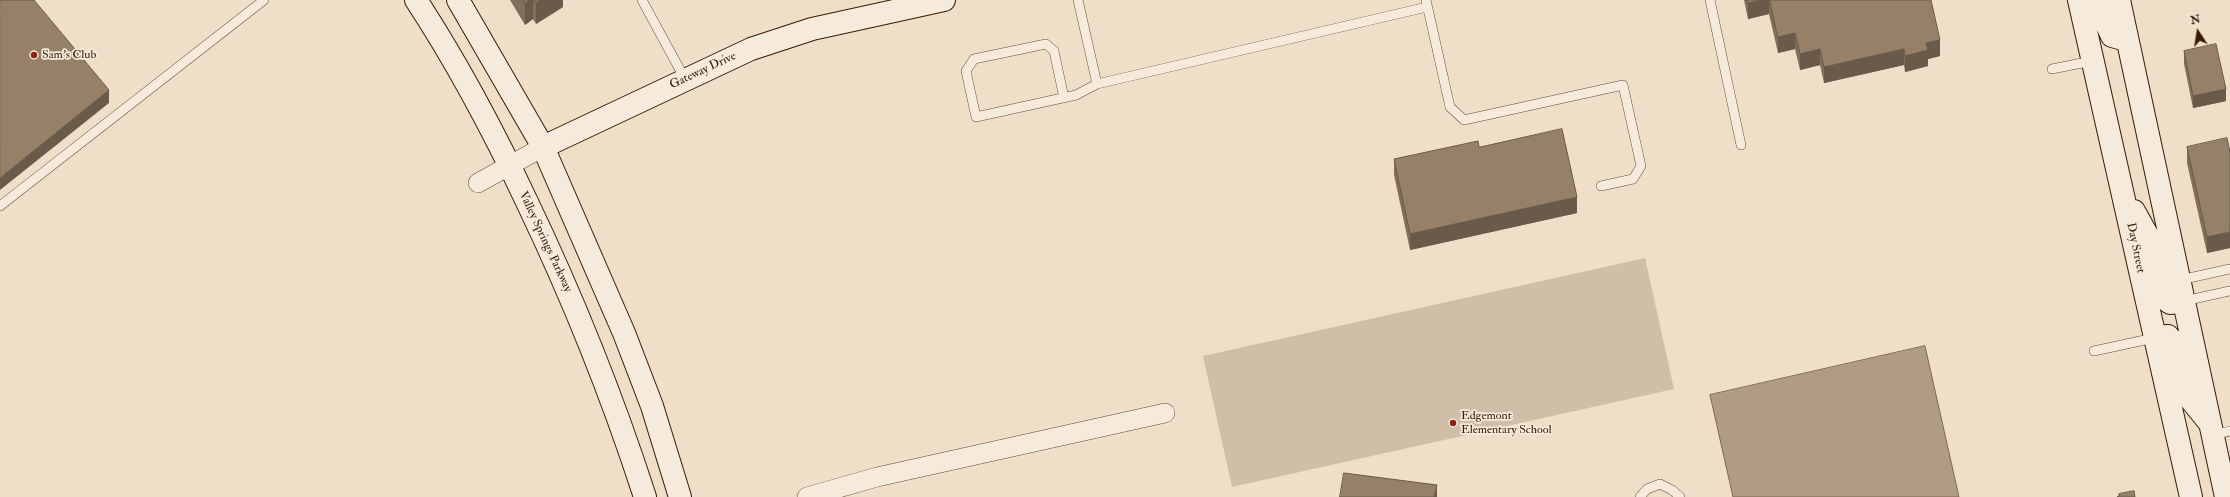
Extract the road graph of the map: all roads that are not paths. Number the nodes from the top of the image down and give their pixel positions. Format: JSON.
{"nodes":[{"id":1,"x":264,"y":0,"type":"edge"},
{"id":2,"x":416,"y":0,"type":"edge"},
{"id":3,"x":458,"y":0,"type":"edge"},
{"id":4,"x":642,"y":0,"type":"edge"},
{"id":5,"x":1078,"y":0,"type":"edge"},
{"id":6,"x":1710,"y":0,"type":"edge"},
{"id":7,"x":2079,"y":0,"type":"edge"},
{"id":8,"x":2099,"y":0,"type":"edge"},
{"id":9,"x":2119,"y":0,"type":"edge"},
{"id":10,"x":935,"y":1,"type":"edge"},
{"id":11,"x":1426,"y":4,"type":"edge"},
{"id":12,"x":2127,"y":40,"type":"junction"},
{"id":13,"x":2092,"y":60,"type":"junction"},
{"id":14,"x":2052,"y":69,"type":"dead end"},
{"id":15,"x":685,"y":79,"type":"junction"},
{"id":16,"x":1098,"y":84,"type":"junction"},
{"id":17,"x":1064,"y":98,"type":"junction"},
{"id":18,"x":1741,"y":144,"type":"dead end"},
{"id":19,"x":543,"y":147,"type":"junction"},
{"id":20,"x":510,"y":165,"type":"junction"},
{"id":21,"x":478,"y":182,"type":"dead end"},
{"id":22,"x":1601,"y":186,"type":"dead end"},
{"id":23,"x":2123,"y":192,"type":"junction"},
{"id":24,"x":0,"y":206,"type":"edge"},
{"id":25,"x":2230,"y":269,"type":"edge"},
{"id":26,"x":2180,"y":280,"type":"junction"},
{"id":27,"x":2230,"y":290,"type":"edge"},
{"id":28,"x":2184,"y":301,"type":"junction"},
{"id":29,"x":2154,"y":338,"type":"junction"},
{"id":30,"x":2094,"y":351,"type":"dead end"},
{"id":31,"x":1166,"y":413,"type":"dead end"},
{"id":32,"x":2218,"y":431,"type":"edge"},
{"id":33,"x":645,"y":497,"type":"edge"},
{"id":34,"x":680,"y":497,"type":"edge"},
{"id":35,"x":807,"y":497,"type":"edge"},
{"id":36,"x":1640,"y":497,"type":"edge"},
{"id":37,"x":1680,"y":497,"type":"edge"},
{"id":38,"x":2191,"y":497,"type":"edge"},
{"id":39,"x":2226,"y":497,"type":"edge"}],
"edges":[{"from":1,"to":24,"type":"lane"},
{"from":2,"to":20,"type":"street","name":"Valley Springs Parkway"},
{"from":3,"to":19,"type":"street"},
{"from":4,"to":15,"type":"lane"},
{"from":5,"to":16,"type":"lane"},
{"from":6,"to":18,"type":"lane"},
{"from":7,"to":13,"type":"street","name":"Day Street"},
{"from":8,"to":12,"type":"street"},
{"from":9,"to":12,"type":"street"},
{"from":10,"to":15,"type":"street","name":"Gateway Drive"},
{"from":11,"to":16,"type":"lane"},
{"from":11,"to":22,"type":"lane"},
{"from":12,"to":26,"type":"street"},
{"from":13,"to":14,"type":"lane"},
{"from":13,"to":23,"type":"street","name":"Day Street"},
{"from":15,"to":19,"type":"street","name":"Gateway Drive"},
{"from":16,"to":17,"type":"lane"},
{"from":17,"to":17,"type":"lane"},
{"from":19,"to":20,"type":"street","name":"Gateway Drive"},
{"from":19,"to":34,"type":"street"},
{"from":20,"to":21,"type":"street","name":"Gateway Drive"},
{"from":20,"to":33,"type":"street","name":"Valley Springs Parkway"},
{"from":23,"to":28,"type":"street"},
{"from":23,"to":29,"type":"street","name":"Day Street"},
{"from":25,"to":26,"type":"lane"},
{"from":26,"to":28,"type":"street"},
{"from":27,"to":28,"type":"lane"},
{"from":28,"to":32,"type":"street"},
{"from":29,"to":30,"type":"lane"},
{"from":29,"to":32,"type":"street"},
{"from":29,"to":38,"type":"street","name":"Day Street"},
{"from":31,"to":35,"type":"street"},
{"from":32,"to":39,"type":"street"},
{"from":36,"to":37,"type":"lane"}]}
